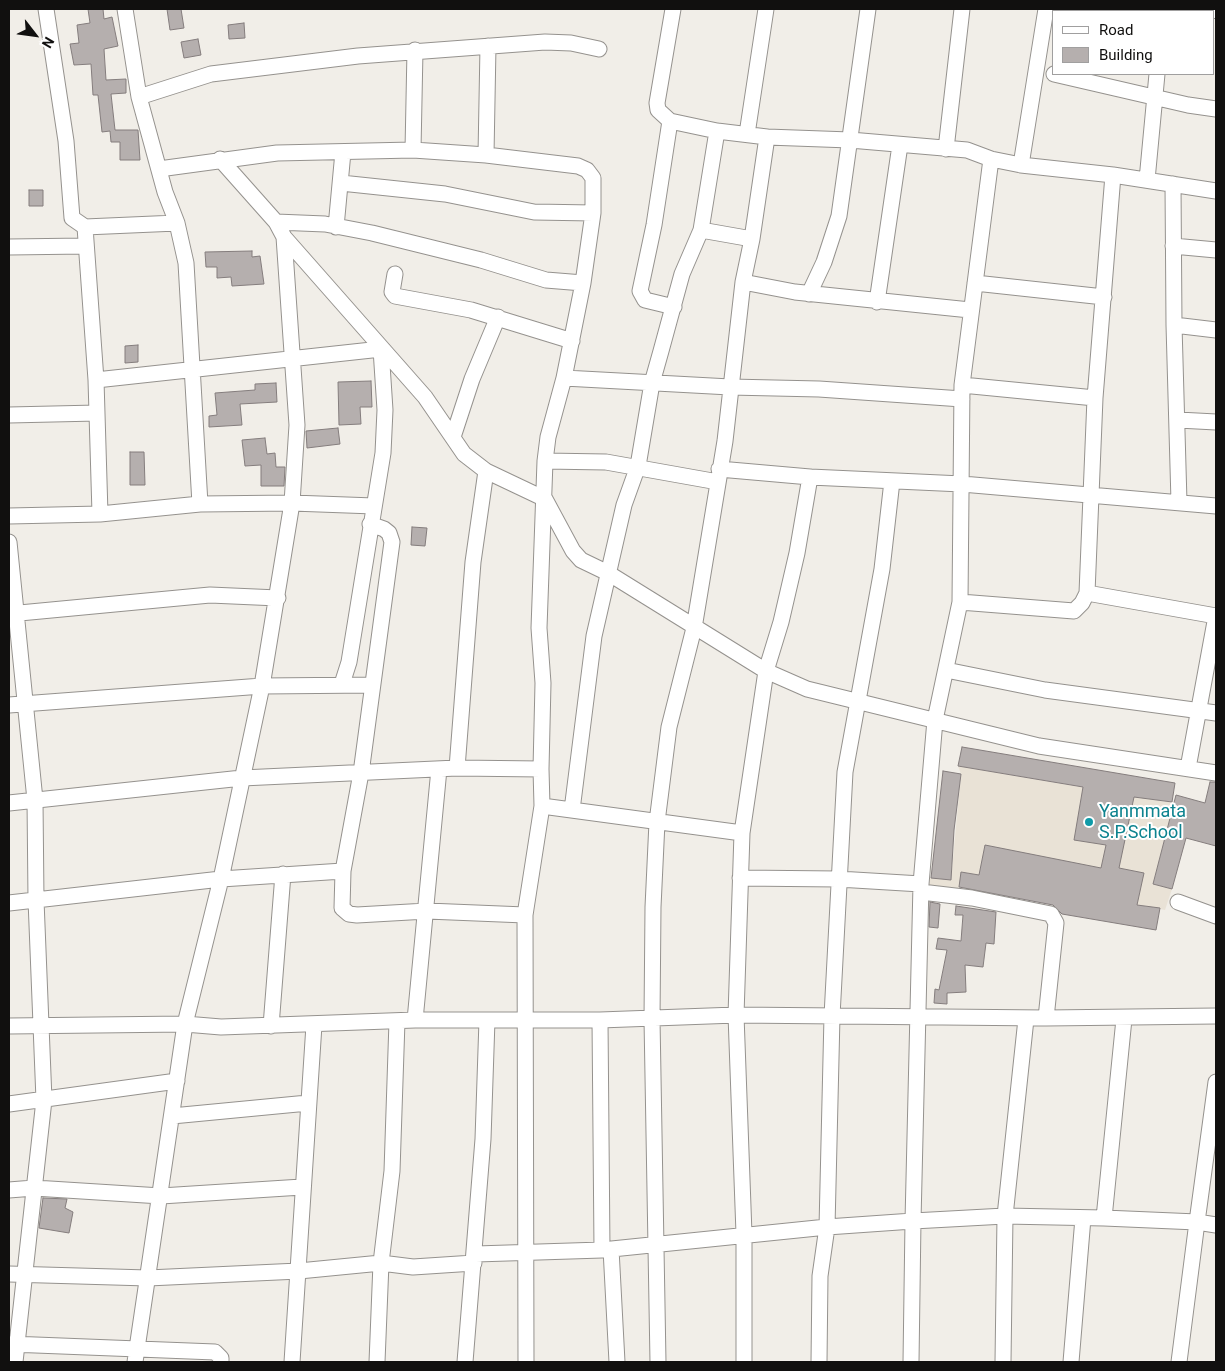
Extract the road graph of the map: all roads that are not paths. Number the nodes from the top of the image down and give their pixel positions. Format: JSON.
{"nodes":[{"id":1,"x":46,"y":9,"type":"edge"},
{"id":2,"x":125,"y":9,"type":"edge"},
{"id":3,"x":673,"y":9,"type":"edge"},
{"id":4,"x":766,"y":9,"type":"edge"},
{"id":5,"x":868,"y":9,"type":"edge"},
{"id":6,"x":962,"y":9,"type":"edge"},
{"id":7,"x":1046,"y":9,"type":"edge"},
{"id":8,"x":488,"y":46,"type":"junction"},
{"id":9,"x":599,"y":49,"type":"dead end"},
{"id":10,"x":415,"y":50,"type":"junction"},
{"id":11,"x":1038,"y":70,"type":"junction"},
{"id":12,"x":1052,"y":74,"type":"edge"},
{"id":13,"x":1058,"y":75,"type":"edge"},
{"id":14,"x":1157,"y":75,"type":"edge"},
{"id":15,"x":139,"y":97,"type":"junction"},
{"id":16,"x":1155,"y":97,"type":"junction"},
{"id":17,"x":1216,"y":109,"type":"edge"},
{"id":18,"x":670,"y":121,"type":"junction"},
{"id":19,"x":717,"y":131,"type":"junction"},
{"id":20,"x":747,"y":134,"type":"junction"},
{"id":21,"x":767,"y":137,"type":"junction"},
{"id":22,"x":850,"y":140,"type":"junction"},
{"id":23,"x":900,"y":145,"type":"junction"},
{"id":24,"x":946,"y":148,"type":"junction"},
{"id":25,"x":413,"y":150,"type":"junction"},
{"id":26,"x":343,"y":152,"type":"junction"},
{"id":27,"x":486,"y":155,"type":"junction"},
{"id":28,"x":991,"y":159,"type":"junction"},
{"id":29,"x":220,"y":160,"type":"junction"},
{"id":30,"x":1021,"y":165,"type":"junction"},
{"id":31,"x":159,"y":169,"type":"junction"},
{"id":32,"x":1113,"y":175,"type":"junction"},
{"id":33,"x":1147,"y":180,"type":"junction"},
{"id":34,"x":341,"y":183,"type":"junction"},
{"id":35,"x":1173,"y":184,"type":"junction"},
{"id":36,"x":1216,"y":191,"type":"edge"},
{"id":37,"x":593,"y":213,"type":"junction"},
{"id":38,"x":276,"y":222,"type":"junction"},
{"id":39,"x":177,"y":223,"type":"junction"},
{"id":40,"x":336,"y":226,"type":"junction"},
{"id":41,"x":85,"y":227,"type":"junction"},
{"id":42,"x":701,"y":230,"type":"junction"},
{"id":43,"x":284,"y":238,"type":"junction"},
{"id":44,"x":752,"y":239,"type":"junction"},
{"id":45,"x":85,"y":246,"type":"junction"},
{"id":46,"x":1173,"y":246,"type":"junction"},
{"id":47,"x":9,"y":247,"type":"edge"},
{"id":48,"x":1216,"y":250,"type":"edge"},
{"id":49,"x":395,"y":274,"type":"dead end"},
{"id":50,"x":743,"y":282,"type":"junction"},
{"id":51,"x":975,"y":283,"type":"junction"},
{"id":52,"x":583,"y":284,"type":"junction"},
{"id":53,"x":809,"y":294,"type":"junction"},
{"id":54,"x":1104,"y":297,"type":"junction"},
{"id":55,"x":877,"y":302,"type":"junction"},
{"id":56,"x":674,"y":307,"type":"junction"},
{"id":57,"x":970,"y":310,"type":"junction"},
{"id":58,"x":498,"y":318,"type":"junction"},
{"id":59,"x":1174,"y":325,"type":"junction"},
{"id":60,"x":1216,"y":330,"type":"edge"},
{"id":61,"x":572,"y":341,"type":"junction"},
{"id":62,"x":381,"y":349,"type":"junction"},
{"id":63,"x":292,"y":358,"type":"junction"},
{"id":64,"x":193,"y":368,"type":"junction"},
{"id":65,"x":564,"y":378,"type":"junction"},
{"id":66,"x":96,"y":380,"type":"junction"},
{"id":67,"x":652,"y":383,"type":"junction"},
{"id":68,"x":730,"y":387,"type":"junction"},
{"id":69,"x":962,"y":392,"type":"junction"},
{"id":70,"x":1095,"y":398,"type":"junction"},
{"id":71,"x":98,"y":413,"type":"junction"},
{"id":72,"x":9,"y":415,"type":"edge"},
{"id":73,"x":1178,"y":420,"type":"junction"},
{"id":74,"x":1216,"y":422,"type":"edge"},
{"id":75,"x":453,"y":438,"type":"junction"},
{"id":76,"x":545,"y":461,"type":"junction"},
{"id":77,"x":638,"y":466,"type":"junction"},
{"id":78,"x":486,"y":471,"type":"junction"},
{"id":79,"x":718,"y":476,"type":"junction"},
{"id":80,"x":810,"y":478,"type":"junction"},
{"id":81,"x":892,"y":481,"type":"junction"},
{"id":82,"x":962,"y":484,"type":"junction"},
{"id":83,"x":1090,"y":494,"type":"junction"},
{"id":84,"x":545,"y":499,"type":"junction"},
{"id":85,"x":292,"y":502,"type":"junction"},
{"id":86,"x":1179,"y":502,"type":"junction"},
{"id":87,"x":200,"y":504,"type":"junction"},
{"id":88,"x":374,"y":506,"type":"junction"},
{"id":89,"x":1216,"y":506,"type":"edge"},
{"id":90,"x":100,"y":514,"type":"junction"},
{"id":91,"x":9,"y":516,"type":"edge"},
{"id":92,"x":370,"y":524,"type":"junction"},
{"id":93,"x":9,"y":542,"type":"edge"},
{"id":94,"x":608,"y":573,"type":"junction"},
{"id":95,"x":1087,"y":593,"type":"junction"},
{"id":96,"x":278,"y":598,"type":"junction"},
{"id":97,"x":960,"y":602,"type":"junction"},
{"id":98,"x":12,"y":614,"type":"edge"},
{"id":99,"x":1216,"y":616,"type":"edge"},
{"id":100,"x":694,"y":628,"type":"junction"},
{"id":101,"x":946,"y":670,"type":"junction"},
{"id":102,"x":766,"y":671,"type":"junction"},
{"id":103,"x":342,"y":684,"type":"junction"},
{"id":104,"x":372,"y":685,"type":"junction"},
{"id":105,"x":262,"y":686,"type":"junction"},
{"id":106,"x":857,"y":701,"type":"junction"},
{"id":107,"x":26,"y":704,"type":"junction"},
{"id":108,"x":9,"y":706,"type":"edge"},
{"id":109,"x":1198,"y":710,"type":"junction"},
{"id":110,"x":1216,"y":713,"type":"edge"},
{"id":111,"x":935,"y":720,"type":"junction"},
{"id":112,"x":457,"y":768,"type":"junction"},
{"id":113,"x":1188,"y":768,"type":"junction"},
{"id":114,"x":439,"y":769,"type":"junction"},
{"id":115,"x":540,"y":769,"type":"junction"},
{"id":116,"x":361,"y":773,"type":"junction"},
{"id":117,"x":1216,"y":774,"type":"edge"},
{"id":118,"x":242,"y":778,"type":"junction"},
{"id":119,"x":35,"y":800,"type":"junction"},
{"id":120,"x":9,"y":803,"type":"edge"},
{"id":121,"x":542,"y":806,"type":"junction"},
{"id":122,"x":572,"y":810,"type":"junction"},
{"id":123,"x":657,"y":822,"type":"junction"},
{"id":124,"x":742,"y":833,"type":"junction"},
{"id":125,"x":344,"y":871,"type":"junction"},
{"id":126,"x":284,"y":874,"type":"junction"},
{"id":127,"x":740,"y":878,"type":"junction"},
{"id":128,"x":221,"y":879,"type":"junction"},
{"id":129,"x":838,"y":879,"type":"junction"},
{"id":130,"x":921,"y":888,"type":"junction"},
{"id":131,"x":36,"y":900,"type":"junction"},
{"id":132,"x":1178,"y":902,"type":"dead end"},
{"id":133,"x":9,"y":903,"type":"edge"},
{"id":134,"x":427,"y":911,"type":"junction"},
{"id":135,"x":526,"y":915,"type":"junction"},
{"id":136,"x":1216,"y":916,"type":"edge"},
{"id":137,"x":736,"y":1014,"type":"junction"},
{"id":138,"x":832,"y":1016,"type":"junction"},
{"id":139,"x":1216,"y":1016,"type":"edge"},
{"id":140,"x":920,"y":1018,"type":"junction"},
{"id":141,"x":1046,"y":1018,"type":"junction"},
{"id":142,"x":652,"y":1019,"type":"junction"},
{"id":143,"x":1026,"y":1019,"type":"junction"},
{"id":144,"x":1124,"y":1019,"type":"junction"},
{"id":145,"x":415,"y":1020,"type":"junction"},
{"id":146,"x":487,"y":1020,"type":"junction"},
{"id":147,"x":526,"y":1020,"type":"junction"},
{"id":148,"x":600,"y":1020,"type":"junction"},
{"id":149,"x":397,"y":1021,"type":"junction"},
{"id":150,"x":185,"y":1024,"type":"junction"},
{"id":151,"x":314,"y":1025,"type":"junction"},
{"id":152,"x":9,"y":1026,"type":"edge"},
{"id":153,"x":41,"y":1026,"type":"junction"},
{"id":154,"x":271,"y":1026,"type":"junction"},
{"id":155,"x":178,"y":1081,"type":"junction"},
{"id":156,"x":1216,"y":1082,"type":"edge"},
{"id":157,"x":44,"y":1100,"type":"junction"},
{"id":158,"x":308,"y":1103,"type":"junction"},
{"id":159,"x":9,"y":1104,"type":"edge"},
{"id":160,"x":172,"y":1116,"type":"junction"},
{"id":161,"x":302,"y":1187,"type":"junction"},
{"id":162,"x":34,"y":1188,"type":"junction"},
{"id":163,"x":9,"y":1190,"type":"edge"},
{"id":164,"x":162,"y":1196,"type":"junction"},
{"id":165,"x":1005,"y":1216,"type":"junction"},
{"id":166,"x":1083,"y":1218,"type":"junction"},
{"id":167,"x":1104,"y":1218,"type":"junction"},
{"id":168,"x":913,"y":1221,"type":"junction"},
{"id":169,"x":1198,"y":1222,"type":"junction"},
{"id":170,"x":1216,"y":1225,"type":"edge"},
{"id":171,"x":827,"y":1227,"type":"junction"},
{"id":172,"x":744,"y":1234,"type":"junction"},
{"id":173,"x":655,"y":1244,"type":"junction"},
{"id":174,"x":606,"y":1249,"type":"junction"},
{"id":175,"x":526,"y":1252,"type":"junction"},
{"id":176,"x":475,"y":1259,"type":"junction"},
{"id":177,"x":381,"y":1263,"type":"junction"},
{"id":178,"x":299,"y":1271,"type":"junction"},
{"id":179,"x":9,"y":1274,"type":"edge"},
{"id":180,"x":25,"y":1276,"type":"junction"},
{"id":181,"x":148,"y":1278,"type":"junction"},
{"id":182,"x":13,"y":1344,"type":"edge"},
{"id":183,"x":136,"y":1356,"type":"edge"},
{"id":184,"x":15,"y":1362,"type":"edge"},
{"id":185,"x":221,"y":1362,"type":"edge"},
{"id":186,"x":292,"y":1362,"type":"edge"},
{"id":187,"x":378,"y":1362,"type":"edge"},
{"id":188,"x":465,"y":1362,"type":"edge"},
{"id":189,"x":526,"y":1362,"type":"edge"},
{"id":190,"x":617,"y":1362,"type":"edge"},
{"id":191,"x":658,"y":1362,"type":"edge"},
{"id":192,"x":744,"y":1362,"type":"edge"},
{"id":193,"x":819,"y":1362,"type":"edge"},
{"id":194,"x":911,"y":1362,"type":"edge"},
{"id":195,"x":1003,"y":1362,"type":"edge"},
{"id":196,"x":1071,"y":1362,"type":"edge"},
{"id":197,"x":1179,"y":1362,"type":"edge"}],
"edges":[{"from":1,"to":41,"type":"street"},
{"from":2,"to":15,"type":"street"},
{"from":3,"to":18,"type":"street"},
{"from":4,"to":20,"type":"street"},
{"from":5,"to":22,"type":"street"},
{"from":6,"to":24,"type":"street"},
{"from":7,"to":11,"type":"street"},
{"from":8,"to":9,"type":"street"},
{"from":8,"to":10,"type":"street"},
{"from":8,"to":27,"type":"street"},
{"from":10,"to":15,"type":"street"},
{"from":10,"to":25,"type":"street"},
{"from":11,"to":12,"type":"street"},
{"from":11,"to":30,"type":"street"},
{"from":13,"to":16,"type":"street"},
{"from":14,"to":16,"type":"street"},
{"from":15,"to":31,"type":"street"},
{"from":16,"to":17,"type":"street"},
{"from":16,"to":33,"type":"street"},
{"from":18,"to":19,"type":"street"},
{"from":18,"to":56,"type":"street"},
{"from":19,"to":20,"type":"street"},
{"from":19,"to":42,"type":"street"},
{"from":20,"to":21,"type":"street"},
{"from":21,"to":22,"type":"street"},
{"from":21,"to":44,"type":"street"},
{"from":22,"to":23,"type":"street"},
{"from":22,"to":53,"type":"street"},
{"from":23,"to":24,"type":"street"},
{"from":23,"to":55,"type":"street"},
{"from":24,"to":28,"type":"street"},
{"from":25,"to":26,"type":"street"},
{"from":25,"to":27,"type":"street"},
{"from":26,"to":29,"type":"street"},
{"from":26,"to":34,"type":"street"},
{"from":27,"to":37,"type":"street"},
{"from":28,"to":30,"type":"street"},
{"from":28,"to":51,"type":"street"},
{"from":29,"to":31,"type":"street"},
{"from":29,"to":38,"type":"street"},
{"from":30,"to":32,"type":"street"},
{"from":31,"to":39,"type":"street"},
{"from":32,"to":33,"type":"street"},
{"from":32,"to":54,"type":"street"},
{"from":33,"to":35,"type":"street"},
{"from":34,"to":37,"type":"street"},
{"from":34,"to":40,"type":"street"},
{"from":35,"to":36,"type":"street"},
{"from":35,"to":46,"type":"street"},
{"from":37,"to":52,"type":"street"},
{"from":38,"to":40,"type":"street"},
{"from":38,"to":43,"type":"street"},
{"from":39,"to":41,"type":"street"},
{"from":39,"to":64,"type":"street"},
{"from":40,"to":52,"type":"street"},
{"from":41,"to":45,"type":"street"},
{"from":42,"to":44,"type":"street"},
{"from":42,"to":56,"type":"street"},
{"from":43,"to":62,"type":"street"},
{"from":43,"to":63,"type":"street"},
{"from":44,"to":50,"type":"street"},
{"from":45,"to":47,"type":"street"},
{"from":45,"to":66,"type":"street"},
{"from":46,"to":48,"type":"street"},
{"from":46,"to":59,"type":"street"},
{"from":49,"to":58,"type":"street"},
{"from":50,"to":53,"type":"street"},
{"from":50,"to":68,"type":"street"},
{"from":51,"to":54,"type":"street"},
{"from":51,"to":57,"type":"street"},
{"from":52,"to":61,"type":"street"},
{"from":53,"to":55,"type":"street"},
{"from":54,"to":70,"type":"street"},
{"from":55,"to":57,"type":"street"},
{"from":56,"to":67,"type":"street"},
{"from":57,"to":69,"type":"street"},
{"from":58,"to":61,"type":"street"},
{"from":58,"to":75,"type":"street"},
{"from":59,"to":60,"type":"street"},
{"from":59,"to":73,"type":"street"},
{"from":61,"to":65,"type":"street"},
{"from":62,"to":63,"type":"street"},
{"from":62,"to":75,"type":"street"},
{"from":62,"to":88,"type":"street"},
{"from":63,"to":64,"type":"street"},
{"from":63,"to":85,"type":"street"},
{"from":64,"to":66,"type":"street"},
{"from":64,"to":87,"type":"street"},
{"from":65,"to":67,"type":"street"},
{"from":65,"to":76,"type":"street"},
{"from":66,"to":71,"type":"street"},
{"from":67,"to":68,"type":"street"},
{"from":67,"to":77,"type":"street"},
{"from":68,"to":69,"type":"street"},
{"from":68,"to":79,"type":"street"},
{"from":69,"to":70,"type":"street"},
{"from":69,"to":82,"type":"street"},
{"from":70,"to":83,"type":"street"},
{"from":71,"to":72,"type":"street"},
{"from":71,"to":90,"type":"street"},
{"from":73,"to":74,"type":"street"},
{"from":73,"to":86,"type":"street"},
{"from":75,"to":78,"type":"street"},
{"from":76,"to":77,"type":"street"},
{"from":76,"to":84,"type":"street"},
{"from":77,"to":79,"type":"street"},
{"from":77,"to":94,"type":"street"},
{"from":78,"to":84,"type":"street"},
{"from":78,"to":112,"type":"street"},
{"from":79,"to":80,"type":"street"},
{"from":79,"to":100,"type":"street"},
{"from":80,"to":81,"type":"street"},
{"from":80,"to":102,"type":"street"},
{"from":81,"to":82,"type":"street"},
{"from":81,"to":106,"type":"street"},
{"from":82,"to":83,"type":"street"},
{"from":82,"to":97,"type":"street"},
{"from":83,"to":86,"type":"street"},
{"from":83,"to":95,"type":"street"},
{"from":84,"to":94,"type":"street"},
{"from":84,"to":115,"type":"street"},
{"from":85,"to":87,"type":"street"},
{"from":85,"to":88,"type":"street"},
{"from":85,"to":96,"type":"street"},
{"from":86,"to":89,"type":"street"},
{"from":87,"to":90,"type":"street"},
{"from":88,"to":92,"type":"street"},
{"from":90,"to":91,"type":"street"},
{"from":92,"to":103,"type":"street"},
{"from":92,"to":104,"type":"street"},
{"from":93,"to":98,"type":"street"},
{"from":94,"to":100,"type":"street"},
{"from":94,"to":122,"type":"street"},
{"from":95,"to":97,"type":"street"},
{"from":95,"to":99,"type":"street"},
{"from":96,"to":98,"type":"street"},
{"from":96,"to":105,"type":"street"},
{"from":97,"to":101,"type":"street"},
{"from":98,"to":107,"type":"street"},
{"from":99,"to":109,"type":"street"},
{"from":100,"to":102,"type":"street"},
{"from":100,"to":123,"type":"street"},
{"from":101,"to":109,"type":"street"},
{"from":101,"to":111,"type":"street"},
{"from":102,"to":106,"type":"street"},
{"from":102,"to":124,"type":"street"},
{"from":103,"to":104,"type":"street"},
{"from":103,"to":105,"type":"street"},
{"from":104,"to":116,"type":"street"},
{"from":105,"to":107,"type":"street"},
{"from":105,"to":118,"type":"street"},
{"from":106,"to":111,"type":"street"},
{"from":106,"to":129,"type":"street"},
{"from":107,"to":108,"type":"street"},
{"from":107,"to":119,"type":"street"},
{"from":109,"to":110,"type":"street"},
{"from":109,"to":113,"type":"street"},
{"from":111,"to":113,"type":"street"},
{"from":111,"to":130,"type":"street"},
{"from":112,"to":114,"type":"street"},
{"from":112,"to":115,"type":"street"},
{"from":113,"to":117,"type":"street"},
{"from":114,"to":116,"type":"street"},
{"from":114,"to":134,"type":"street"},
{"from":115,"to":121,"type":"street"},
{"from":116,"to":118,"type":"street"},
{"from":116,"to":125,"type":"street"},
{"from":118,"to":119,"type":"street"},
{"from":118,"to":128,"type":"street"},
{"from":119,"to":120,"type":"street"},
{"from":119,"to":131,"type":"street"},
{"from":121,"to":122,"type":"street"},
{"from":121,"to":135,"type":"street"},
{"from":122,"to":123,"type":"street"},
{"from":123,"to":124,"type":"street"},
{"from":123,"to":142,"type":"street"},
{"from":124,"to":127,"type":"street"},
{"from":125,"to":126,"type":"street"},
{"from":125,"to":134,"type":"street"},
{"from":126,"to":128,"type":"street"},
{"from":126,"to":154,"type":"street"},
{"from":127,"to":129,"type":"street"},
{"from":127,"to":137,"type":"street"},
{"from":128,"to":131,"type":"street"},
{"from":128,"to":150,"type":"street"},
{"from":129,"to":130,"type":"street"},
{"from":129,"to":138,"type":"street"},
{"from":130,"to":140,"type":"street"},
{"from":130,"to":141,"type":"street"},
{"from":131,"to":133,"type":"street"},
{"from":131,"to":153,"type":"street"},
{"from":132,"to":136,"type":"street"},
{"from":134,"to":135,"type":"street"},
{"from":134,"to":145,"type":"street"},
{"from":135,"to":147,"type":"street"},
{"from":137,"to":138,"type":"street"},
{"from":137,"to":142,"type":"street"},
{"from":137,"to":172,"type":"street"},
{"from":138,"to":140,"type":"street"},
{"from":138,"to":171,"type":"street"},
{"from":139,"to":144,"type":"street"},
{"from":140,"to":143,"type":"street"},
{"from":140,"to":168,"type":"street"},
{"from":141,"to":143,"type":"street"},
{"from":141,"to":144,"type":"street"},
{"from":142,"to":148,"type":"street"},
{"from":142,"to":173,"type":"street"},
{"from":143,"to":165,"type":"street"},
{"from":144,"to":167,"type":"street"},
{"from":145,"to":146,"type":"street"},
{"from":145,"to":149,"type":"street"},
{"from":146,"to":147,"type":"street"},
{"from":146,"to":176,"type":"street"},
{"from":147,"to":148,"type":"street"},
{"from":147,"to":175,"type":"street"},
{"from":148,"to":174,"type":"street"},
{"from":149,"to":151,"type":"street"},
{"from":149,"to":177,"type":"street"},
{"from":150,"to":153,"type":"street"},
{"from":150,"to":154,"type":"street"},
{"from":150,"to":155,"type":"street"},
{"from":151,"to":154,"type":"street"},
{"from":151,"to":158,"type":"street"},
{"from":152,"to":153,"type":"street"},
{"from":153,"to":157,"type":"street"},
{"from":155,"to":157,"type":"street"},
{"from":155,"to":160,"type":"street"},
{"from":156,"to":169,"type":"street"},
{"from":157,"to":159,"type":"street"},
{"from":157,"to":162,"type":"street"},
{"from":158,"to":160,"type":"street"},
{"from":158,"to":161,"type":"street"},
{"from":160,"to":164,"type":"street"},
{"from":161,"to":164,"type":"street"},
{"from":161,"to":178,"type":"street"},
{"from":162,"to":163,"type":"street"},
{"from":162,"to":164,"type":"street"},
{"from":162,"to":180,"type":"street"},
{"from":164,"to":181,"type":"street"},
{"from":165,"to":166,"type":"street"},
{"from":165,"to":168,"type":"street"},
{"from":165,"to":195,"type":"street"},
{"from":166,"to":167,"type":"street"},
{"from":166,"to":196,"type":"street"},
{"from":167,"to":169,"type":"street"},
{"from":168,"to":171,"type":"street"},
{"from":168,"to":194,"type":"street"},
{"from":169,"to":170,"type":"street"},
{"from":169,"to":197,"type":"street"},
{"from":171,"to":172,"type":"street"},
{"from":171,"to":193,"type":"street"},
{"from":172,"to":173,"type":"street"},
{"from":172,"to":192,"type":"street"},
{"from":173,"to":174,"type":"street"},
{"from":173,"to":191,"type":"street"},
{"from":174,"to":175,"type":"street"},
{"from":174,"to":190,"type":"street"},
{"from":175,"to":176,"type":"street"},
{"from":175,"to":189,"type":"street"},
{"from":176,"to":177,"type":"street"},
{"from":176,"to":188,"type":"street"},
{"from":177,"to":178,"type":"street"},
{"from":177,"to":187,"type":"street"},
{"from":178,"to":181,"type":"street"},
{"from":178,"to":186,"type":"street"},
{"from":179,"to":180,"type":"street"},
{"from":180,"to":181,"type":"street"},
{"from":180,"to":182,"type":"street"},
{"from":181,"to":183,"type":"street"},
{"from":182,"to":183,"type":"street"},
{"from":182,"to":184,"type":"street"},
{"from":183,"to":185,"type":"street"}]}
